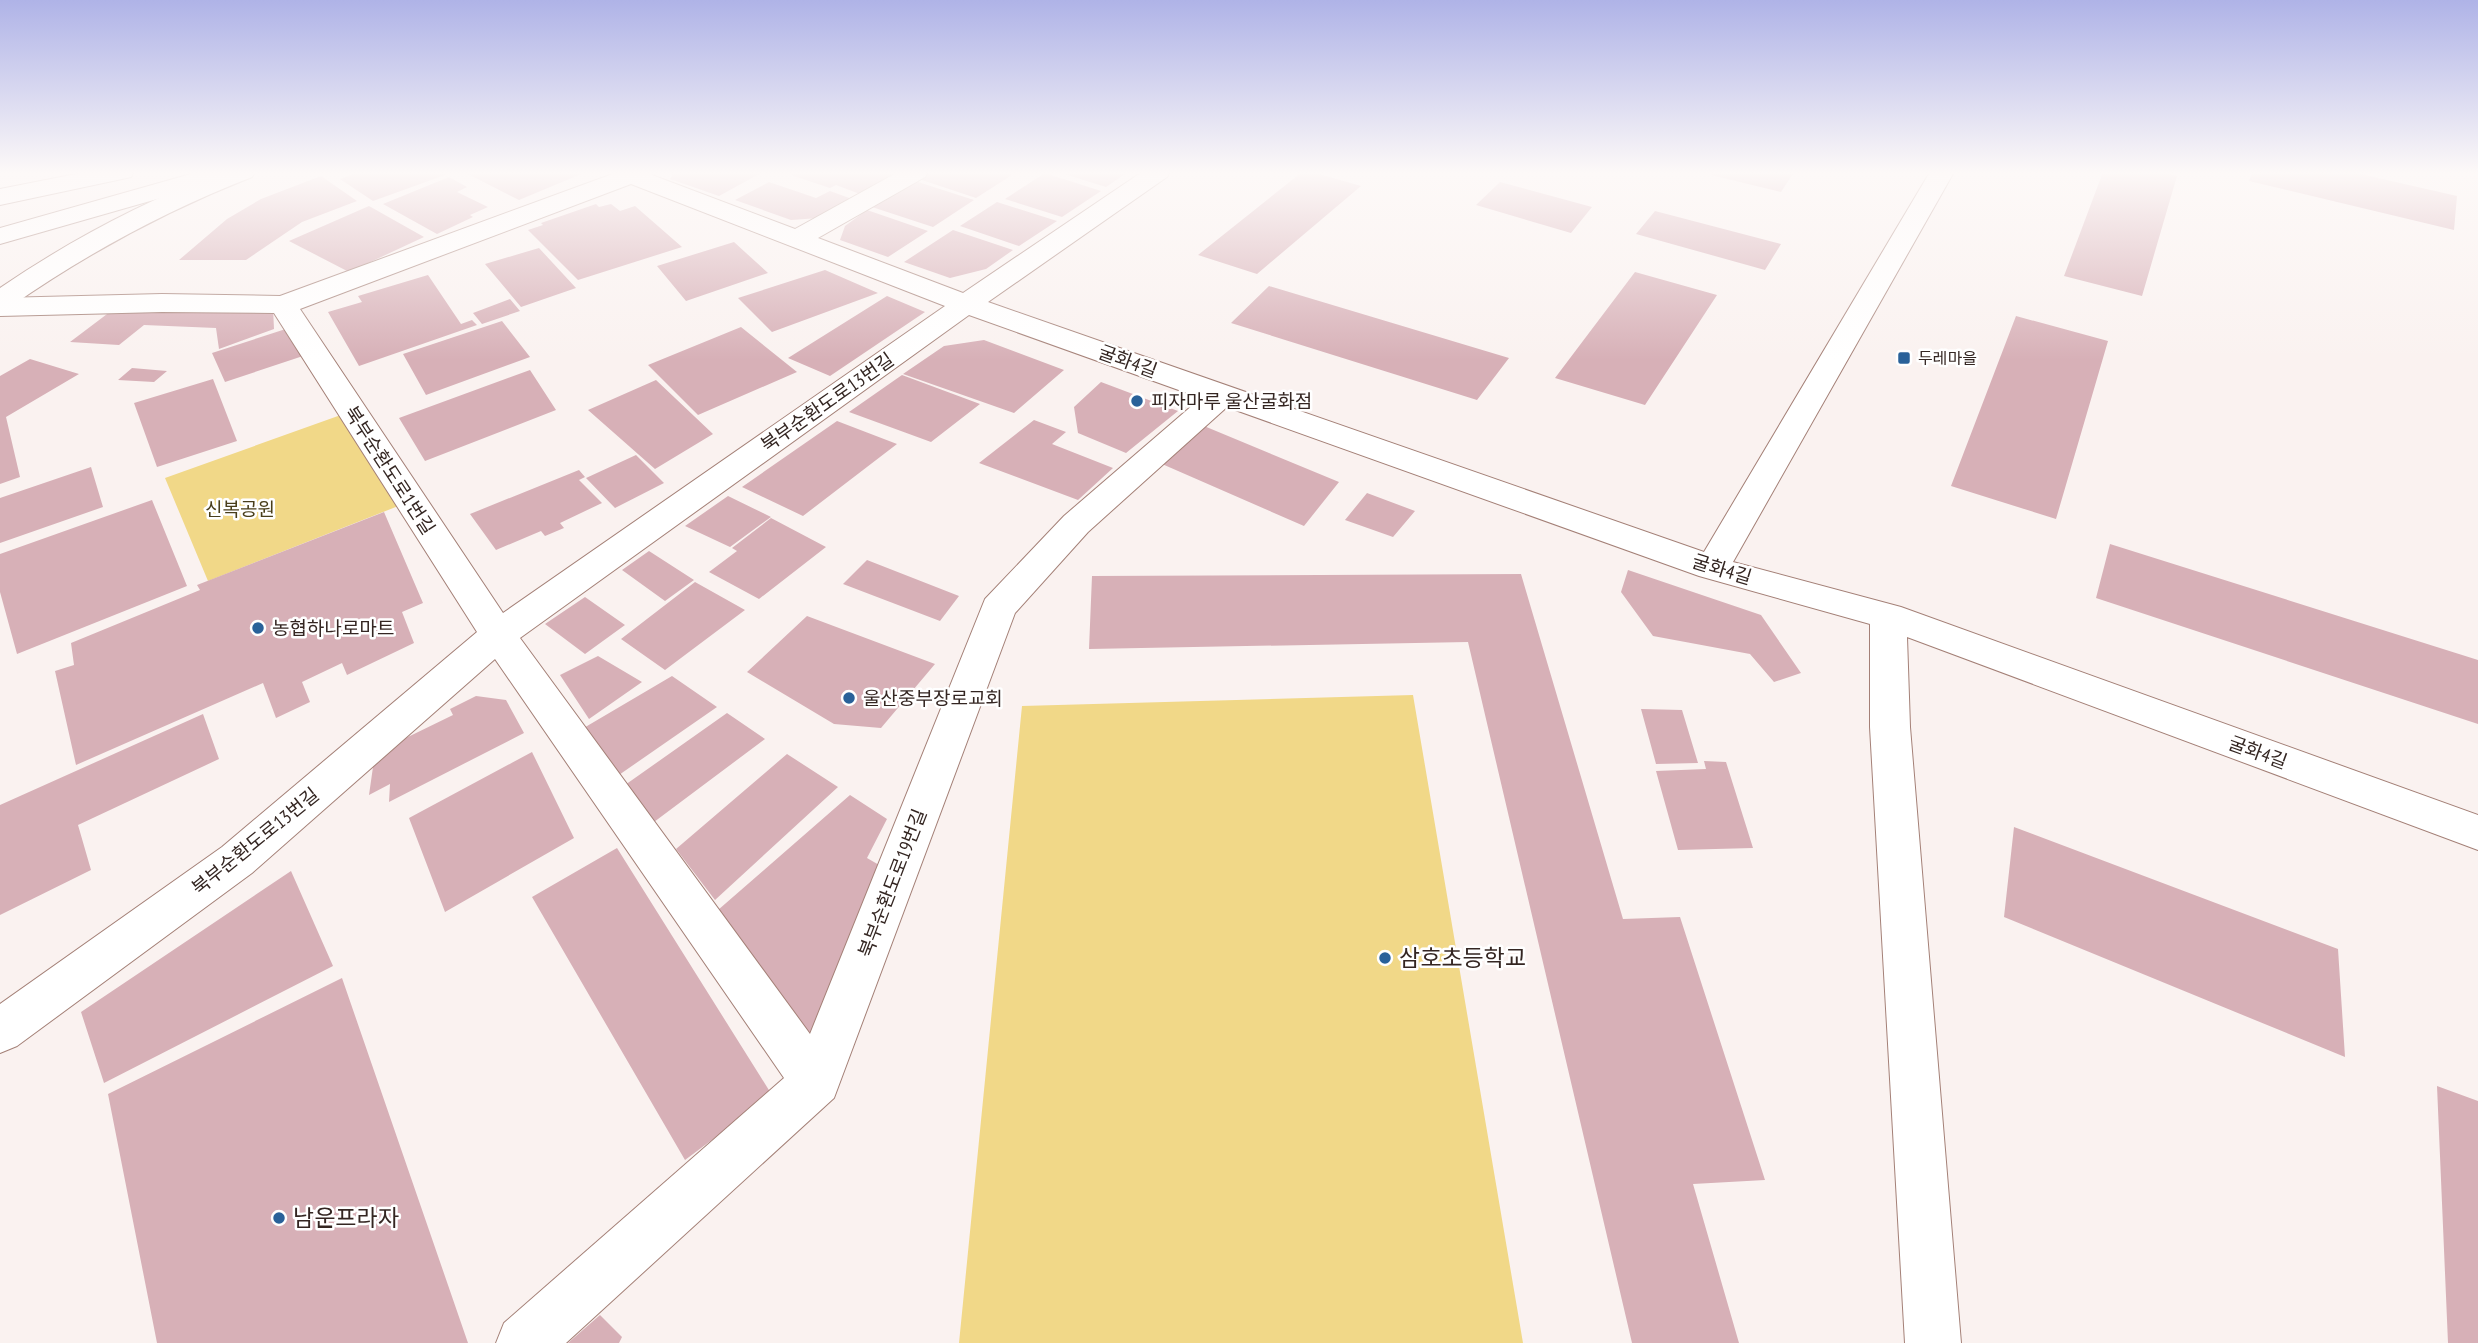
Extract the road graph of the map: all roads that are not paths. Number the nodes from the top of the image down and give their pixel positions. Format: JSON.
{"nodes":[{"id":1,"x":101,"y":235,"type":"edge"},
{"id":2,"x":473,"y":235,"type":"edge"},
{"id":3,"x":786,"y":235,"type":"edge"},
{"id":4,"x":805,"y":235,"type":"edge"},
{"id":5,"x":1067,"y":235,"type":"edge"},
{"id":6,"x":1906,"y":235,"type":"edge"},
{"id":7,"x":797,"y":239,"type":"junction"},
{"id":8,"x":0,"y":301,"type":"edge"},
{"id":9,"x":966,"y":304,"type":"junction"},
{"id":10,"x":283,"y":305,"type":"junction"},
{"id":11,"x":0,"y":307,"type":"edge"},
{"id":12,"x":1223,"y":395,"type":"junction"},
{"id":13,"x":1712,"y":568,"type":"junction"},
{"id":14,"x":1888,"y":616,"type":"junction"},
{"id":15,"x":498,"y":635,"type":"junction"},
{"id":16,"x":2478,"y":833,"type":"edge"},
{"id":17,"x":0,"y":1031,"type":"edge"},
{"id":18,"x":816,"y":1082,"type":"junction"},
{"id":19,"x":524,"y":1343,"type":"edge"},
{"id":20,"x":1933,"y":1343,"type":"edge"}],
"edges":[{"from":1,"to":8,"type":"main road"},
{"from":2,"to":10,"type":"main road"},
{"from":3,"to":7,"type":"main road"},
{"from":4,"to":7,"type":"main road"},
{"from":5,"to":9,"type":"main road","name":"북부순환도로13번길"},
{"from":6,"to":13,"type":"main road"},
{"from":7,"to":9,"type":"main road","name":"굴화4길"},
{"from":9,"to":12,"type":"main road","name":"굴화4길"},
{"from":9,"to":15,"type":"main road","name":"북부순환도로13번길"},
{"from":10,"to":11,"type":"main road"},
{"from":10,"to":15,"type":"main road","name":"북부순환도로1번길"},
{"from":12,"to":13,"type":"main road","name":"굴화4길"},
{"from":12,"to":18,"type":"main road","name":"북부순환도로19번길"},
{"from":13,"to":14,"type":"main road","name":"굴화4길"},
{"from":14,"to":16,"type":"main road","name":"굴화4길"},
{"from":14,"to":20,"type":"main road"},
{"from":15,"to":17,"type":"main road","name":"북부순환도로13번길"},
{"from":15,"to":18,"type":"main road"},
{"from":18,"to":19,"type":"main road","name":"북부순환도로19번길"}]}
